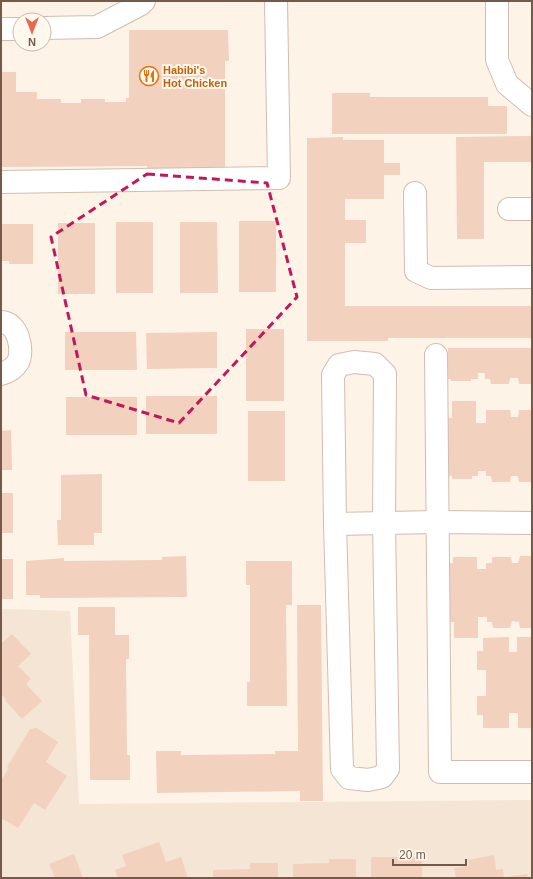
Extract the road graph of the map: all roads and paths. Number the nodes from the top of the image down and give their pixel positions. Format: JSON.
{"nodes":[{"id":1,"x":144,"y":1,"type":"edge"},
{"id":2,"x":276,"y":1,"type":"edge"},
{"id":3,"x":497,"y":1,"type":"edge"},
{"id":4,"x":52,"y":28,"type":"edge"},
{"id":5,"x":1,"y":29,"type":"edge"},
{"id":6,"x":12,"y":29,"type":"edge"},
{"id":7,"x":532,"y":105,"type":"edge"},
{"id":8,"x":1,"y":182,"type":"edge"},
{"id":9,"x":415,"y":193,"type":"dead end"},
{"id":10,"x":509,"y":209,"type":"dead end"},
{"id":11,"x":532,"y":209,"type":"edge"},
{"id":12,"x":532,"y":277,"type":"edge"},
{"id":13,"x":1,"y":322,"type":"edge"},
{"id":14,"x":436,"y":355,"type":"dead end"},
{"id":15,"x":1,"y":374,"type":"edge"},
{"id":16,"x":437,"y":522,"type":"junction"},
{"id":17,"x":384,"y":523,"type":"junction"},
{"id":18,"x":532,"y":523,"type":"edge"},
{"id":19,"x":335,"y":524,"type":"junction"},
{"id":20,"x":532,"y":772,"type":"edge"}],
"edges":[{"from":1,"to":4,"type":"street"},
{"from":2,"to":8,"type":"street"},
{"from":3,"to":7,"type":"street"},
{"from":5,"to":6,"type":"street"},
{"from":9,"to":12,"type":"street"},
{"from":10,"to":11,"type":"street"},
{"from":13,"to":15,"type":"street"},
{"from":14,"to":16,"type":"street"},
{"from":16,"to":17,"type":"street"},
{"from":16,"to":18,"type":"street"},
{"from":16,"to":20,"type":"street"},
{"from":17,"to":19,"type":"street"},
{"from":17,"to":19,"type":"street"},
{"from":17,"to":19,"type":"street"}]}
